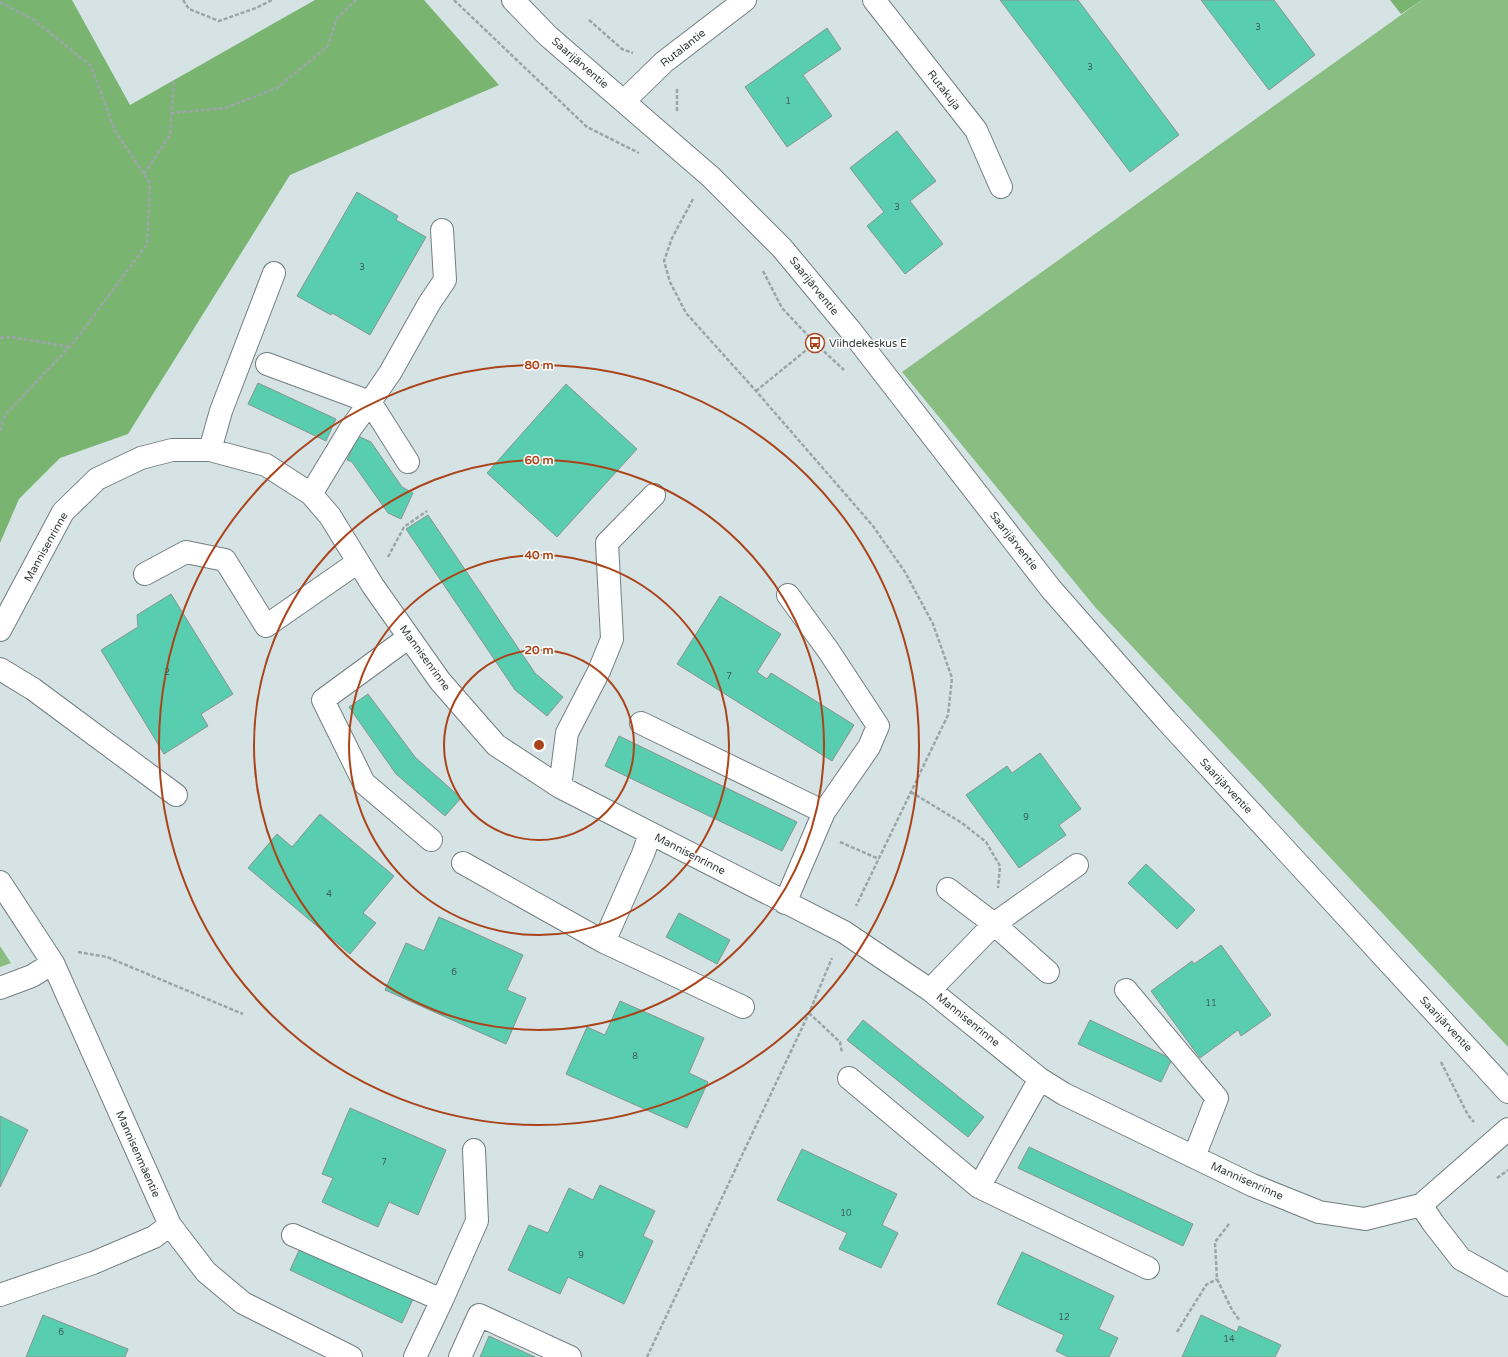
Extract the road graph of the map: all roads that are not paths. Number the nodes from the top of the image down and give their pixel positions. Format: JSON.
{"nodes":[{"id":1,"x":513,"y":0,"type":"edge"},
{"id":2,"x":745,"y":0,"type":"edge"},
{"id":3,"x":874,"y":0,"type":"edge"},
{"id":4,"x":624,"y":101,"type":"junction"},
{"id":5,"x":1001,"y":187,"type":"dead end"},
{"id":6,"x":442,"y":230,"type":"dead end"},
{"id":7,"x":274,"y":273,"type":"dead end"},
{"id":8,"x":267,"y":364,"type":"dead end"},
{"id":9,"x":370,"y":402,"type":"junction"},
{"id":10,"x":210,"y":450,"type":"junction"},
{"id":11,"x":408,"y":462,"type":"dead end"},
{"id":12,"x":311,"y":494,"type":"junction"},
{"id":13,"x":654,"y":495,"type":"dead end"},
{"id":14,"x":358,"y":562,"type":"junction"},
{"id":15,"x":145,"y":574,"type":"dead end"},
{"id":16,"x":788,"y":595,"type":"dead end"},
{"id":17,"x":0,"y":630,"type":"edge"},
{"id":18,"x":409,"y":637,"type":"junction"},
{"id":19,"x":0,"y":669,"type":"edge"},
{"id":20,"x":641,"y":723,"type":"dead end"},
{"id":21,"x":560,"y":787,"type":"junction"},
{"id":22,"x":176,"y":795,"type":"dead end"},
{"id":23,"x":820,"y":822,"type":"junction"},
{"id":24,"x":650,"y":834,"type":"junction"},
{"id":25,"x":431,"y":840,"type":"dead end"},
{"id":26,"x":463,"y":863,"type":"dead end"},
{"id":27,"x":1077,"y":865,"type":"dead end"},
{"id":28,"x":0,"y":882,"type":"edge"},
{"id":29,"x":948,"y":889,"type":"dead end"},
{"id":30,"x":785,"y":903,"type":"junction"},
{"id":31,"x":994,"y":924,"type":"junction"},
{"id":32,"x":604,"y":942,"type":"junction"},
{"id":33,"x":53,"y":963,"type":"junction"},
{"id":34,"x":1048,"y":972,"type":"dead end"},
{"id":35,"x":0,"y":988,"type":"edge"},
{"id":36,"x":930,"y":990,"type":"junction"},
{"id":37,"x":1126,"y":990,"type":"dead end"},
{"id":38,"x":743,"y":1007,"type":"dead end"},
{"id":39,"x":849,"y":1078,"type":"road end"},
{"id":40,"x":1040,"y":1078,"type":"junction"},
{"id":41,"x":1508,"y":1092,"type":"edge"},
{"id":42,"x":1508,"y":1129,"type":"edge"},
{"id":43,"x":474,"y":1150,"type":"dead end"},
{"id":44,"x":1194,"y":1157,"type":"junction"},
{"id":45,"x":979,"y":1187,"type":"junction"},
{"id":46,"x":1421,"y":1205,"type":"junction"},
{"id":47,"x":170,"y":1224,"type":"junction"},
{"id":48,"x":293,"y":1235,"type":"dead end"},
{"id":49,"x":1148,"y":1268,"type":"dead end"},
{"id":50,"x":1508,"y":1285,"type":"edge"},
{"id":51,"x":0,"y":1295,"type":"edge"},
{"id":52,"x":442,"y":1300,"type":"junction"},
{"id":53,"x":351,"y":1357,"type":"edge"},
{"id":54,"x":415,"y":1357,"type":"edge"},
{"id":55,"x":460,"y":1357,"type":"edge"},
{"id":56,"x":570,"y":1357,"type":"edge"}],
"edges":[{"from":1,"to":4,"type":"street","name":"Saarijärventie"},
{"from":2,"to":4,"type":"street","name":"Rutalantie"},
{"from":3,"to":5,"type":"street","name":"Rutakuja"},
{"from":4,"to":41,"type":"street","name":"Saarijärventie"},
{"from":6,"to":9,"type":"street"},
{"from":7,"to":10,"type":"street"},
{"from":8,"to":9,"type":"street"},
{"from":9,"to":11,"type":"street"},
{"from":9,"to":12,"type":"street"},
{"from":10,"to":12,"type":"street","name":"Mannisenrinne"},
{"from":10,"to":17,"type":"street","name":"Mannisenrinne"},
{"from":12,"to":14,"type":"street","name":"Mannisenrinne"},
{"from":13,"to":21,"type":"street"},
{"from":14,"to":15,"type":"street"},
{"from":14,"to":18,"type":"street","name":"Mannisenrinne"},
{"from":16,"to":23,"type":"street"},
{"from":18,"to":21,"type":"street","name":"Mannisenrinne"},
{"from":18,"to":25,"type":"street"},
{"from":19,"to":22,"type":"street"},
{"from":20,"to":23,"type":"street"},
{"from":21,"to":24,"type":"street","name":"Mannisenrinne"},
{"from":23,"to":30,"type":"street"},
{"from":24,"to":30,"type":"street","name":"Mannisenrinne"},
{"from":24,"to":32,"type":"street"},
{"from":26,"to":32,"type":"street"},
{"from":27,"to":31,"type":"street"},
{"from":28,"to":33,"type":"street","name":"Mannisenmäentie"},
{"from":29,"to":31,"type":"street"},
{"from":30,"to":36,"type":"street","name":"Mannisenrinne"},
{"from":31,"to":34,"type":"street"},
{"from":31,"to":36,"type":"street"},
{"from":32,"to":38,"type":"street"},
{"from":33,"to":35,"type":"street"},
{"from":33,"to":47,"type":"street","name":"Mannisenmäentie"},
{"from":36,"to":40,"type":"street","name":"Mannisenrinne"},
{"from":37,"to":44,"type":"street"},
{"from":39,"to":45,"type":"street"},
{"from":40,"to":44,"type":"street","name":"Mannisenrinne"},
{"from":40,"to":45,"type":"street"},
{"from":42,"to":46,"type":"street","name":"Mannisenrinne"},
{"from":43,"to":52,"type":"street"},
{"from":44,"to":46,"type":"street","name":"Mannisenrinne"},
{"from":45,"to":49,"type":"street"},
{"from":46,"to":50,"type":"street"},
{"from":47,"to":51,"type":"street"},
{"from":47,"to":53,"type":"street","name":"Mannisenmäentie"},
{"from":48,"to":52,"type":"street"},
{"from":52,"to":54,"type":"street"},
{"from":55,"to":56,"type":"street"}]}
